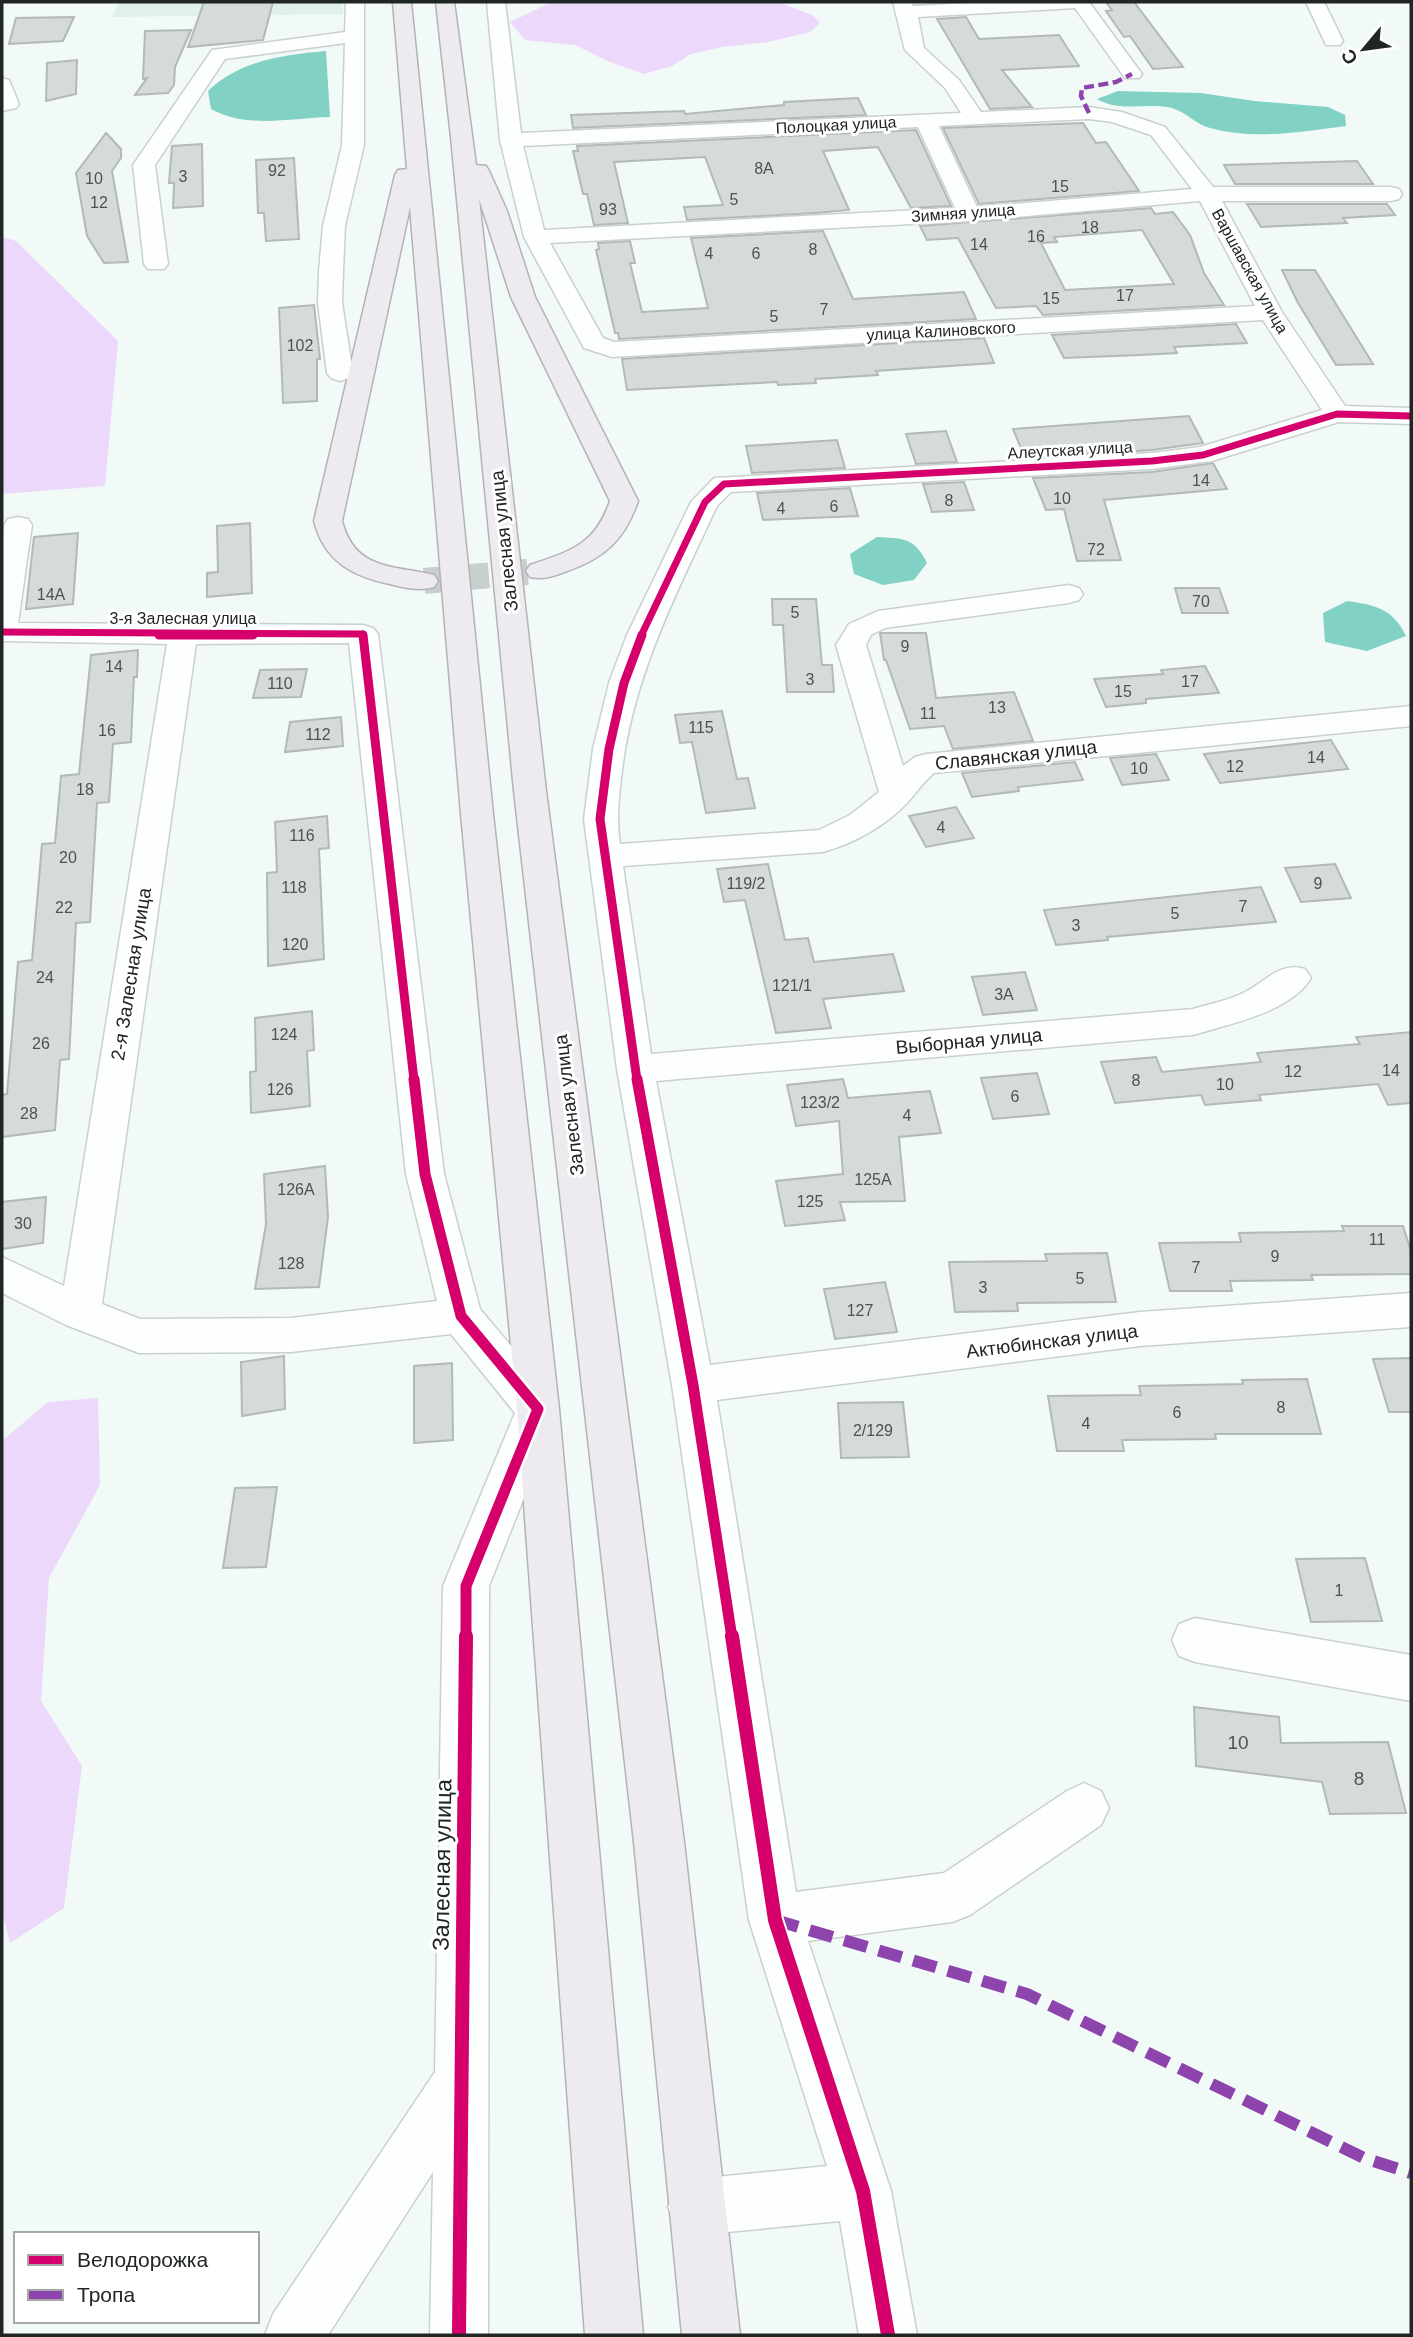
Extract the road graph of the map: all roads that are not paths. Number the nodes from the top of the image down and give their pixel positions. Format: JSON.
{"nodes":[{"id":1,"x":355,"y":2,"type":"edge"},
{"id":2,"x":402,"y":2,"type":"edge"},
{"id":3,"x":445,"y":2,"type":"edge"},
{"id":4,"x":496,"y":2,"type":"edge"},
{"id":5,"x":1079,"y":2,"type":"edge"},
{"id":6,"x":1315,"y":2,"type":"edge"},
{"id":7,"x":904,"y":7,"type":"edge"},
{"id":8,"x":356,"y":36,"type":"junction"},
{"id":9,"x":1333,"y":41,"type":"dead end"},
{"id":10,"x":1132,"y":74,"type":"dead end"},
{"id":11,"x":2,"y":84,"type":"edge"},
{"id":12,"x":2,"y":105,"type":"edge"},
{"id":13,"x":975,"y":118,"type":"junction"},
{"id":14,"x":926,"y":121,"type":"junction"},
{"id":15,"x":1158,"y":131,"type":"joint"},
{"id":16,"x":462,"y":137,"type":"junction"},
{"id":17,"x":511,"y":140,"type":"junction"},
{"id":18,"x":414,"y":142,"type":"junction"},
{"id":19,"x":1207,"y":194,"type":"junction"},
{"id":20,"x":1391,"y":194,"type":"dead end"},
{"id":21,"x":969,"y":214,"type":"junction"},
{"id":22,"x":535,"y":237,"type":"junction"},
{"id":23,"x":156,"y":264,"type":"dead end"},
{"id":24,"x":1270,"y":312,"type":"junction"},
{"id":25,"x":340,"y":373,"type":"dead end"},
{"id":26,"x":1337,"y":414,"type":"junction"},
{"id":27,"x":1411,"y":416,"type":"edge"},
{"id":28,"x":18,"y":525,"type":"dead end"},
{"id":29,"x":541,"y":571,"type":"tunnel mouth"},
{"id":30,"x":6,"y":577,"type":"edge"},
{"id":31,"x":424,"y":581,"type":"tunnel mouth"},
{"id":32,"x":1069,"y":594,"type":"dead end"},
{"id":33,"x":2,"y":631,"type":"edge"},
{"id":34,"x":183,"y":635,"type":"junction"},
{"id":35,"x":1411,"y":716,"type":"edge"},
{"id":36,"x":895,"y":795,"type":"junction"},
{"id":37,"x":607,"y":856,"type":"junction"},
{"id":38,"x":1293,"y":978,"type":"dead end"},
{"id":39,"x":635,"y":1069,"type":"junction"},
{"id":40,"x":2,"y":1274,"type":"edge"},
{"id":41,"x":1411,"y":1310,"type":"edge"},
{"id":42,"x":79,"y":1313,"type":"junction"},
{"id":43,"x":461,"y":1316,"type":"junction"},
{"id":44,"x":693,"y":1385,"type":"junction"},
{"id":45,"x":538,"y":1409,"type":"junction"},
{"id":46,"x":1195,"y":1640,"type":"dead end"},
{"id":47,"x":1411,"y":1678,"type":"edge"},
{"id":48,"x":1084,"y":1808,"type":"dead end"},
{"id":49,"x":775,"y":1920,"type":"junction"},
{"id":50,"x":461,"y":2080,"type":"junction"},
{"id":51,"x":863,"y":2191,"type":"junction"},
{"id":52,"x":696,"y":2207,"type":"junction"},
{"id":53,"x":294,"y":2335,"type":"edge"},
{"id":54,"x":459,"y":2335,"type":"edge"},
{"id":55,"x":614,"y":2335,"type":"edge"},
{"id":56,"x":711,"y":2335,"type":"edge"},
{"id":57,"x":888,"y":2335,"type":"edge"}],
"edges":[{"from":1,"to":8,"type":"street"},
{"from":2,"to":18,"type":"main road","name":"Залесная улица"},
{"from":3,"to":16,"type":"main road","name":"Залесная улица"},
{"from":4,"to":17,"type":"street"},
{"from":5,"to":7,"type":"street"},
{"from":5,"to":10,"type":"street"},
{"from":6,"to":9,"type":"street"},
{"from":7,"to":13,"type":"street"},
{"from":8,"to":23,"type":"street"},
{"from":8,"to":25,"type":"street"},
{"from":11,"to":12,"type":"street"},
{"from":13,"to":14,"type":"street","name":"Полоцкая улица"},
{"from":13,"to":15,"type":"street","name":"Полоцкая улица"},
{"from":14,"to":17,"type":"street","name":"Полоцкая улица"},
{"from":14,"to":21,"type":"street"},
{"from":15,"to":19,"type":"street","name":"Варшавская улица"},
{"from":16,"to":29,"type":"main road"},
{"from":16,"to":52,"type":"main road","name":"Залесная улица"},
{"from":17,"to":22,"type":"street"},
{"from":18,"to":31,"type":"main road"},
{"from":18,"to":45,"type":"main road","name":"Залесная улица"},
{"from":19,"to":20,"type":"street","name":"Зимняя улица"},
{"from":19,"to":21,"type":"street","name":"Зимняя улица"},
{"from":19,"to":24,"type":"street","name":"Варшавская улица"},
{"from":21,"to":22,"type":"street","name":"Зимняя улица"},
{"from":22,"to":24,"type":"street","name":"улица Калиновского"},
{"from":24,"to":26,"type":"street","name":"Варшавская улица"},
{"from":26,"to":27,"type":"street","name":"Алеутская улица"},
{"from":26,"to":37,"type":"street","name":"Алеутская улица"},
{"from":28,"to":30,"type":"street"},
{"from":30,"to":33,"type":"street"},
{"from":32,"to":36,"type":"street"},
{"from":33,"to":34,"type":"street","name":"3-я Залесная улица"},
{"from":34,"to":42,"type":"street","name":"2-я Залесная улица"},
{"from":34,"to":43,"type":"street","name":"3-я Залесная улица"},
{"from":35,"to":36,"type":"street","name":"Славянская улица"},
{"from":36,"to":37,"type":"street","name":"Славянская улица"},
{"from":37,"to":39,"type":"street"},
{"from":38,"to":39,"type":"street","name":"Выборная улица"},
{"from":39,"to":44,"type":"street"},
{"from":40,"to":42,"type":"street"},
{"from":41,"to":44,"type":"street","name":"Актюбинская улица"},
{"from":42,"to":43,"type":"street"},
{"from":43,"to":45,"type":"street"},
{"from":44,"to":49,"type":"street"},
{"from":45,"to":50,"type":"street","name":"Залесная улица"},
{"from":45,"to":55,"type":"main road","name":"Залесная улица"},
{"from":46,"to":47,"type":"street"},
{"from":48,"to":49,"type":"street"},
{"from":49,"to":51,"type":"street"},
{"from":50,"to":53,"type":"street"},
{"from":50,"to":54,"type":"street","name":"Залесная улица"},
{"from":51,"to":52,"type":"street"},
{"from":51,"to":57,"type":"street"},
{"from":52,"to":56,"type":"main road","name":"Залесная улица"}]}
